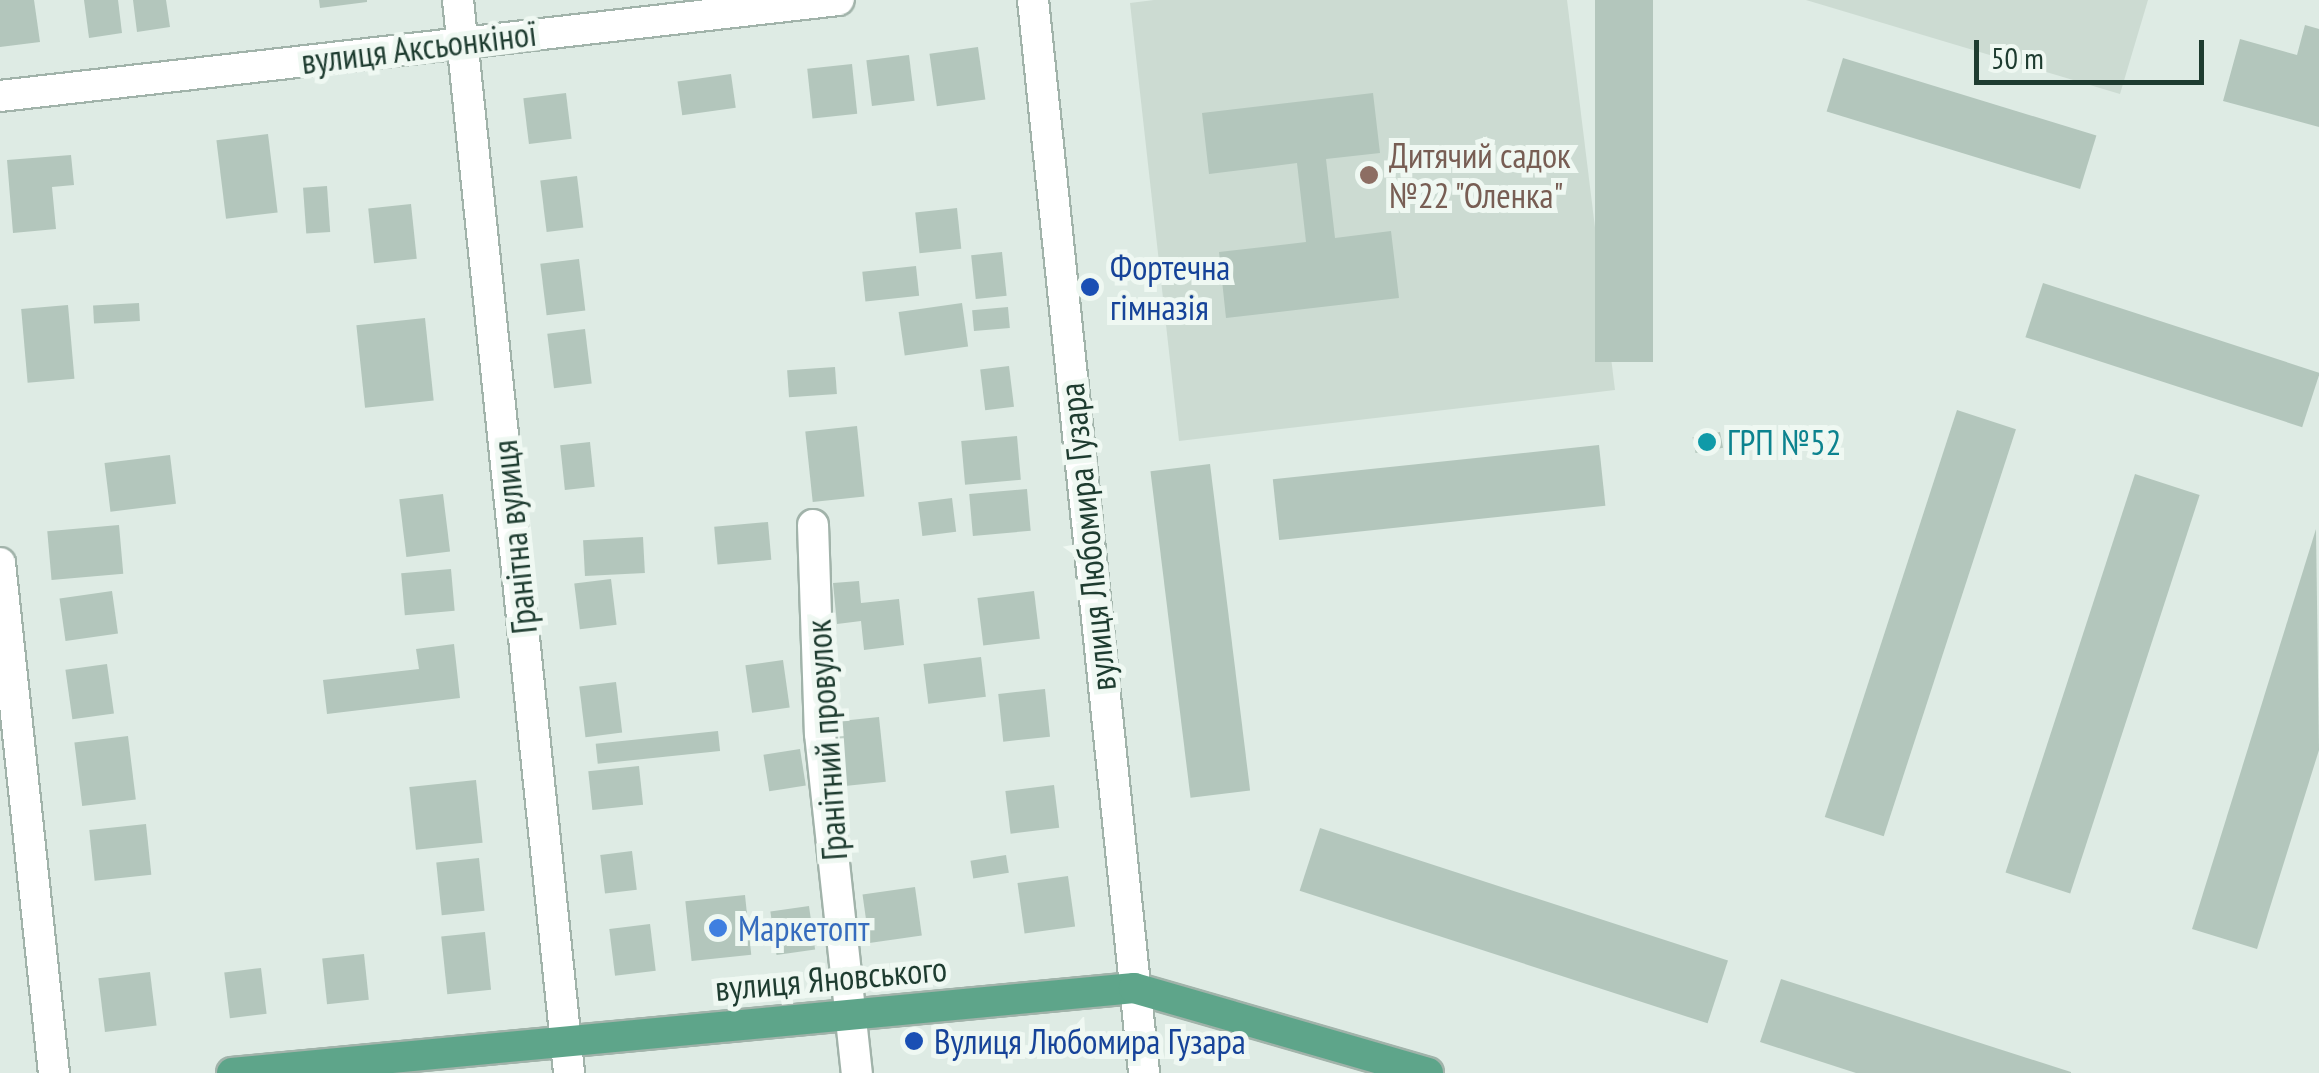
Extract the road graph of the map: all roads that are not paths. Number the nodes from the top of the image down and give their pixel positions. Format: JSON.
{"nodes":[{"id":1,"x":458,"y":0,"type":"edge"},
{"id":2,"x":839,"y":0,"type":"edge"},
{"id":3,"x":1032,"y":0,"type":"edge"},
{"id":4,"x":764,"y":3,"type":"edge"},
{"id":5,"x":462,"y":42,"type":"junction"},
{"id":6,"x":0,"y":96,"type":"edge"},
{"id":7,"x":813,"y":525,"type":"dead end"},
{"id":8,"x":0,"y":564,"type":"edge"},
{"id":9,"x":1134,"y":988,"type":"junction"},
{"id":10,"x":850,"y":1014,"type":"junction"},
{"id":11,"x":565,"y":1041,"type":"junction"},
{"id":12,"x":300,"y":1070,"type":"edge"},
{"id":13,"x":54,"y":1073,"type":"edge"},
{"id":14,"x":232,"y":1073,"type":"edge"},
{"id":15,"x":569,"y":1073,"type":"edge"},
{"id":16,"x":857,"y":1073,"type":"edge"},
{"id":17,"x":1144,"y":1073,"type":"edge"},
{"id":18,"x":1428,"y":1073,"type":"edge"}],
"edges":[{"from":1,"to":5,"type":"street","name":"Гранітна вулиця"},
{"from":2,"to":4,"type":"street","name":"вулиця Аксьонкіної"},
{"from":3,"to":9,"type":"street","name":"вулиця Любомира Гузара"},
{"from":4,"to":5,"type":"street","name":"вулиця Аксьонкіної"},
{"from":5,"to":6,"type":"street","name":"вулиця Аксьонкіної"},
{"from":5,"to":11,"type":"street","name":"Гранітна вулиця"},
{"from":7,"to":10,"type":"street","name":"Гранітний провулок"},
{"from":8,"to":13,"type":"street"},
{"from":9,"to":10,"type":"main road","name":"вулиця Яновського"},
{"from":9,"to":17,"type":"street","name":"вулиця Любомира Гузара"},
{"from":9,"to":18,"type":"main road","name":"вулиця Яновського"},
{"from":10,"to":11,"type":"main road","name":"вулиця Яновського"},
{"from":10,"to":16,"type":"street","name":"Гранітний провулок"},
{"from":11,"to":12,"type":"main road","name":"вулиця Яновського"},
{"from":11,"to":15,"type":"street","name":"Гранітна вулиця"},
{"from":12,"to":14,"type":"main road","name":"вулиця Яновського"}]}
